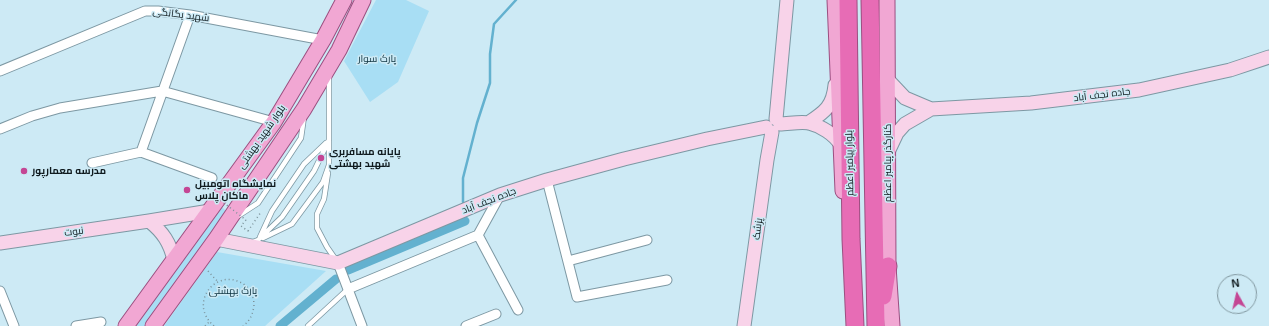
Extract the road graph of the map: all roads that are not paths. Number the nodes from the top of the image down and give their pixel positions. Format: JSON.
{"nodes":[{"id":1,"x":344,"y":0,"type":"edge"},
{"id":2,"x":363,"y":0,"type":"edge"},
{"id":3,"x":787,"y":0,"type":"edge"},
{"id":4,"x":835,"y":0,"type":"edge"},
{"id":5,"x":848,"y":0,"type":"edge"},
{"id":6,"x":870,"y":0,"type":"edge"},
{"id":7,"x":887,"y":0,"type":"edge"},
{"id":8,"x":190,"y":15,"type":"junction"},
{"id":9,"x":323,"y":40,"type":"junction"},
{"id":10,"x":1269,"y":56,"type":"edge"},
{"id":11,"x":329,"y":67,"type":"junction"},
{"id":12,"x":837,"y":67,"type":"junction"},
{"id":13,"x":0,"y":71,"type":"edge"},
{"id":14,"x":888,"y":80,"type":"junction"},
{"id":15,"x":162,"y":91,"type":"junction"},
{"id":16,"x":931,"y":109,"type":"junction"},
{"id":17,"x":274,"y":122,"type":"junction"},
{"id":18,"x":808,"y":122,"type":"junction"},
{"id":19,"x":773,"y":126,"type":"junction"},
{"id":20,"x":0,"y":129,"type":"edge"},
{"id":21,"x":329,"y":140,"type":"junction"},
{"id":22,"x":840,"y":145,"type":"junction"},
{"id":23,"x":142,"y":152,"type":"junction"},
{"id":24,"x":888,"y":152,"type":"junction"},
{"id":25,"x":92,"y":163,"type":"dead end"},
{"id":26,"x":329,"y":165,"type":"junction"},
{"id":27,"x":212,"y":178,"type":"dead end"},
{"id":28,"x":547,"y":180,"type":"junction"},
{"id":29,"x":500,"y":195,"type":"junction"},
{"id":30,"x":210,"y":211,"type":"junction"},
{"id":31,"x":149,"y":222,"type":"junction"},
{"id":32,"x":220,"y":232,"type":"junction"},
{"id":33,"x":478,"y":235,"type":"junction"},
{"id":34,"x":851,"y":239,"type":"junction"},
{"id":35,"x":258,"y":240,"type":"junction"},
{"id":36,"x":647,"y":240,"type":"dead end"},
{"id":37,"x":0,"y":243,"type":"edge"},
{"id":38,"x":245,"y":244,"type":"junction"},
{"id":39,"x":174,"y":260,"type":"junction"},
{"id":40,"x":568,"y":261,"type":"junction"},
{"id":41,"x":338,"y":263,"type":"junction"},
{"id":42,"x":888,"y":266,"type":"junction"},
{"id":43,"x":667,"y":280,"type":"dead end"},
{"id":44,"x":348,"y":289,"type":"junction"},
{"id":45,"x":0,"y":291,"type":"edge"},
{"id":46,"x":3,"y":306,"type":"edge"},
{"id":47,"x":518,"y":310,"type":"dead end"},
{"id":48,"x":496,"y":314,"type":"dead end"},
{"id":49,"x":102,"y":322,"type":"dead end"},
{"id":50,"x":14,"y":326,"type":"edge"},
{"id":51,"x":76,"y":326,"type":"edge"},
{"id":52,"x":126,"y":326,"type":"edge"},
{"id":53,"x":153,"y":326,"type":"edge"},
{"id":54,"x":308,"y":326,"type":"edge"},
{"id":55,"x":362,"y":326,"type":"edge"},
{"id":56,"x":466,"y":326,"type":"edge"},
{"id":57,"x":744,"y":326,"type":"edge"},
{"id":58,"x":855,"y":326,"type":"edge"},
{"id":59,"x":877,"y":326,"type":"edge"},
{"id":60,"x":892,"y":326,"type":"edge"}],
"edges":[{"from":1,"to":9,"type":"main road","name":"بلوار شهید بهشتی"},
{"from":2,"to":11,"type":"main road","name":"بلوار شهید بهشتی"},
{"from":3,"to":19,"type":"street","name":"پزشک"},
{"from":4,"to":12,"type":"main road"},
{"from":5,"to":34,"type":"highway","name":"بلوار پیامبر اعظم"},
{"from":6,"to":59,"type":"highway"},
{"from":7,"to":14,"type":"main road","name":"کنارگذر پیامبر اعظم"},
{"from":8,"to":9,"type":"street","name":"شهید یگانگی"},
{"from":8,"to":13,"type":"street","name":"شهید یگانگی"},
{"from":8,"to":15,"type":"street"},
{"from":9,"to":17,"type":"main road","name":"بلوار شهید بهشتی"},
{"from":10,"to":16,"type":"street","name":"جاده نجف آباد"},
{"from":11,"to":21,"type":"lane"},
{"from":11,"to":32,"type":"main road","name":"بلوار شهید بهشتی"},
{"from":12,"to":18,"type":"street"},
{"from":12,"to":22,"type":"main road"},
{"from":14,"to":16,"type":"street"},
{"from":14,"to":24,"type":"main road","name":"کنارگذر پیامبر اعظم"},
{"from":15,"to":17,"type":"street"},
{"from":15,"to":20,"type":"street"},
{"from":15,"to":23,"type":"street"},
{"from":16,"to":24,"type":"street"},
{"from":17,"to":30,"type":"main road","name":"بلوار شهید بهشتی"},
{"from":18,"to":19,"type":"street","name":"جاده نجف آباد"},
{"from":18,"to":22,"type":"street"},
{"from":19,"to":28,"type":"street","name":"جاده نجف آباد"},
{"from":19,"to":57,"type":"street","name":"پزشک"},
{"from":21,"to":26,"type":"lane"},
{"from":21,"to":35,"type":"lane"},
{"from":21,"to":35,"type":"lane"},
{"from":22,"to":34,"type":"main road"},
{"from":23,"to":25,"type":"street"},
{"from":23,"to":27,"type":"street"},
{"from":24,"to":42,"type":"main road","name":"کنارگذر پیامبر اعظم"},
{"from":26,"to":35,"type":"lane"},
{"from":26,"to":41,"type":"lane"},
{"from":28,"to":29,"type":"street","name":"جاده نجف آباد"},
{"from":28,"to":40,"type":"street"},
{"from":29,"to":33,"type":"street"},
{"from":29,"to":41,"type":"street","name":"جاده نجف آباد"},
{"from":30,"to":31,"type":"street","name":"نبوت"},
{"from":30,"to":39,"type":"main road","name":"بلوار شهید بهشتی"},
{"from":31,"to":37,"type":"street","name":"نبوت"},
{"from":31,"to":39,"type":"street"},
{"from":32,"to":38,"type":"street"},
{"from":32,"to":53,"type":"main road","name":"بلوار شهید بهشتی"},
{"from":33,"to":44,"type":"street"},
{"from":33,"to":47,"type":"street"},
{"from":34,"to":58,"type":"highway","name":"بلوار پیامبر اعظم"},
{"from":35,"to":38,"type":"lane"},
{"from":36,"to":40,"type":"street"},
{"from":38,"to":41,"type":"street"},
{"from":39,"to":52,"type":"main road","name":"بلوار شهید بهشتی"},
{"from":40,"to":43,"type":"street"},
{"from":41,"to":44,"type":"street"},
{"from":42,"to":59,"type":"highway"},
{"from":42,"to":60,"type":"main road","name":"کنارگذر پیامبر اعظم"},
{"from":44,"to":54,"type":"lane"},
{"from":44,"to":55,"type":"street"},
{"from":45,"to":46,"type":"street"},
{"from":46,"to":50,"type":"street"},
{"from":48,"to":56,"type":"street"},
{"from":49,"to":51,"type":"street"}]}
